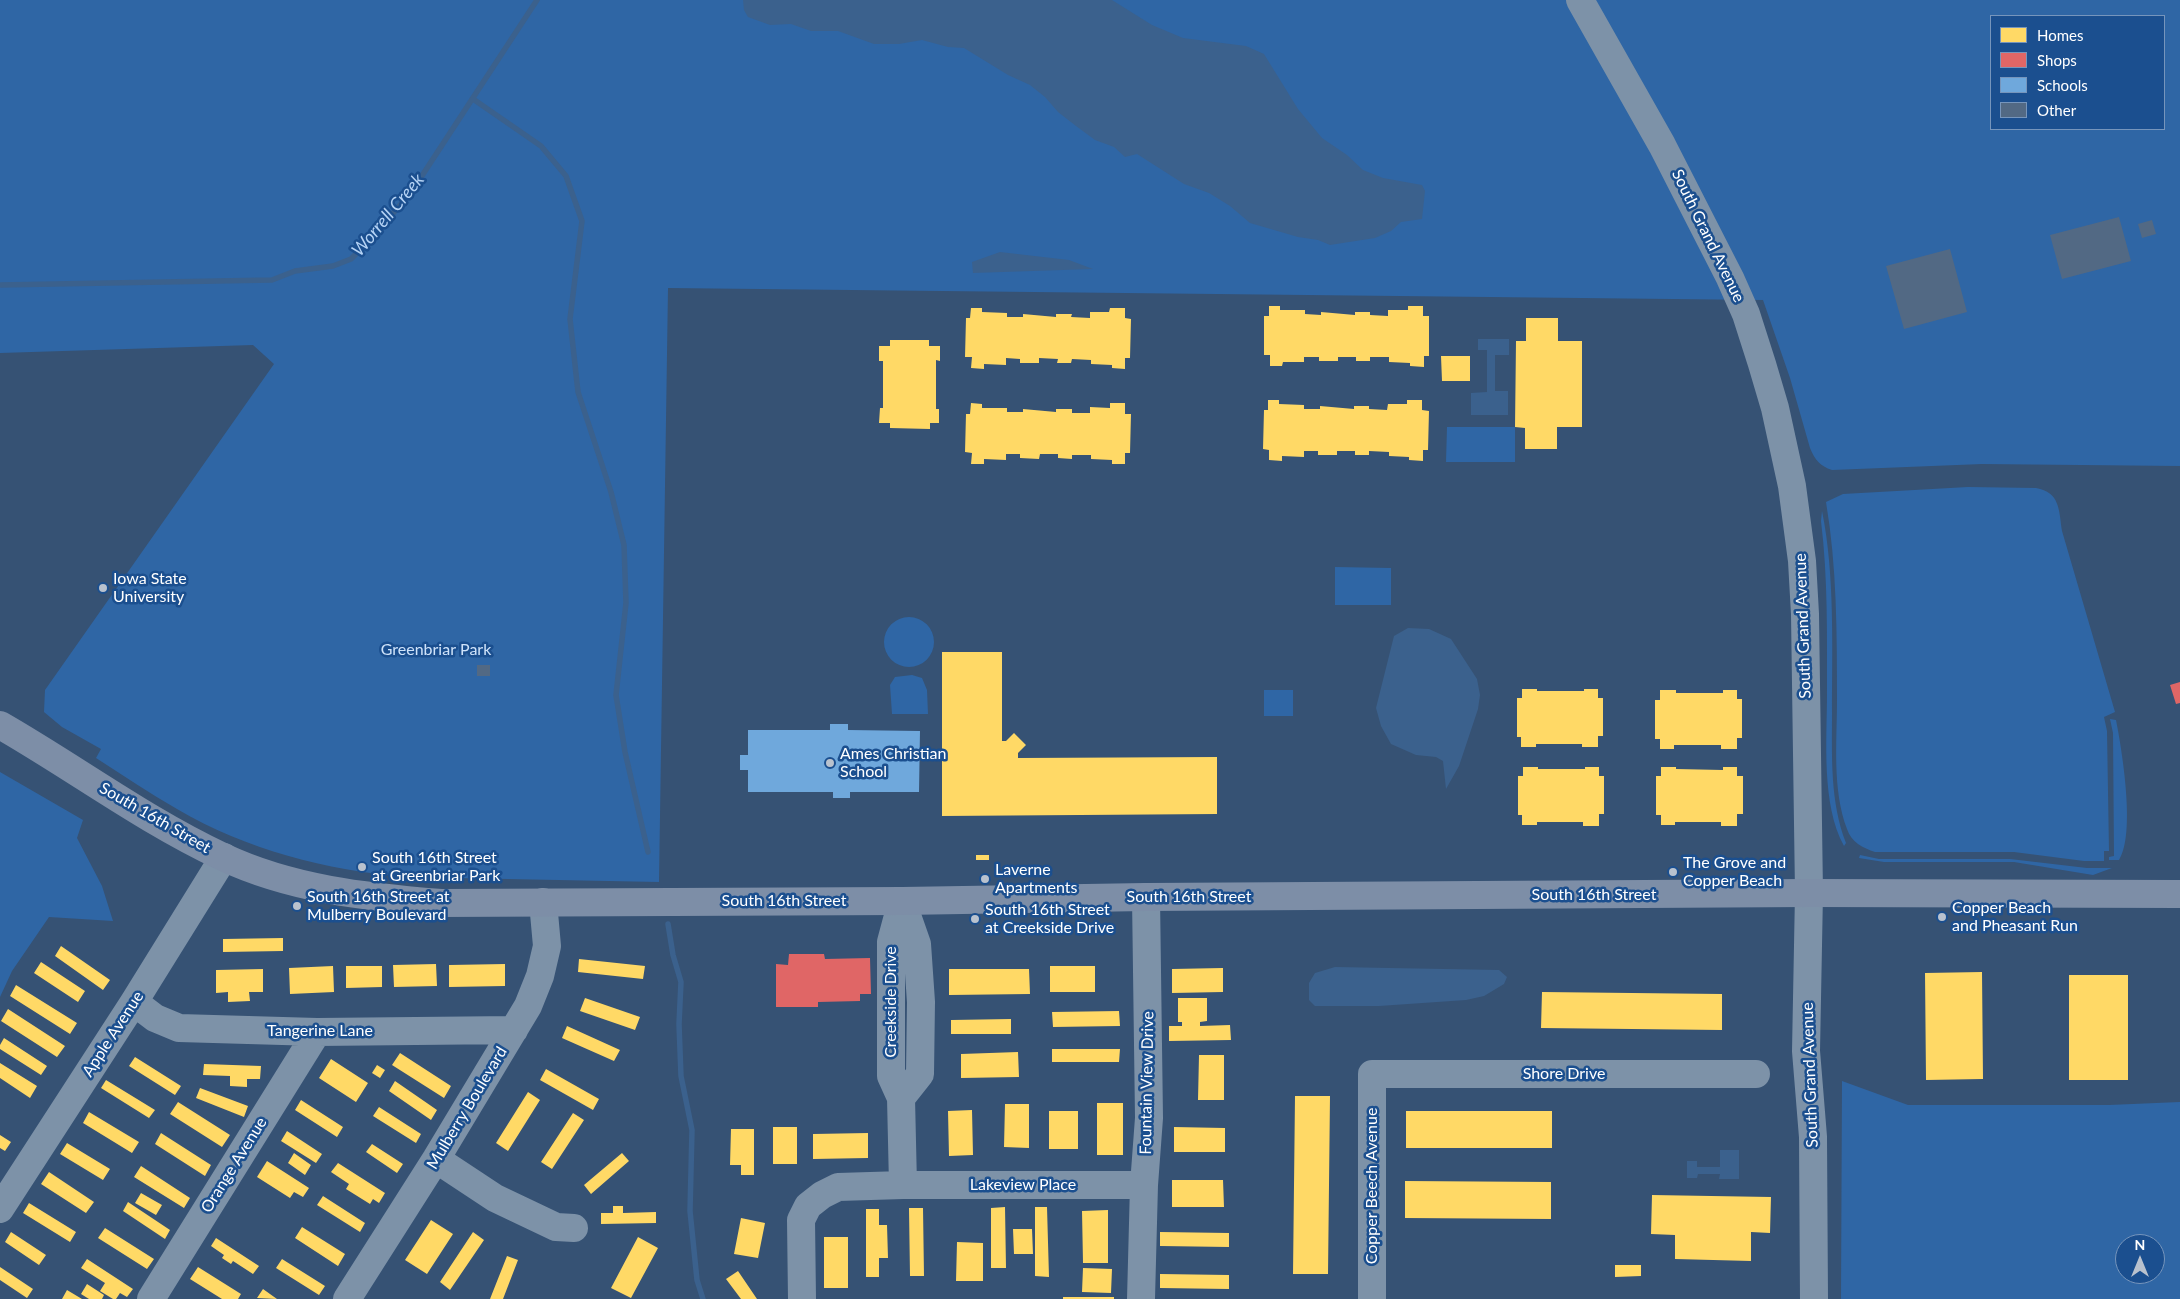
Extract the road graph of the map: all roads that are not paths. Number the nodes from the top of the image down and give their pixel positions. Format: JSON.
{"nodes":[{"id":1,"x":1580,"y":0,"type":"edge"},
{"id":2,"x":0,"y":725,"type":"edge"},
{"id":3,"x":224,"y":857,"type":"junction"},
{"id":4,"x":1809,"y":893,"type":"junction"},
{"id":5,"x":2180,"y":894,"type":"edge"},
{"id":6,"x":1146,"y":897,"type":"junction"},
{"id":7,"x":902,"y":901,"type":"junction"},
{"id":8,"x":543,"y":902,"type":"junction"},
{"id":9,"x":134,"y":1002,"type":"junction"},
{"id":10,"x":514,"y":1030,"type":"junction"},
{"id":11,"x":318,"y":1032,"type":"junction"},
{"id":12,"x":1372,"y":1074,"type":"joint"},
{"id":13,"x":1756,"y":1074,"type":"dead end"},
{"id":14,"x":436,"y":1159,"type":"junction"},
{"id":15,"x":1144,"y":1185,"type":"junction"},
{"id":16,"x":903,"y":1186,"type":"junction"},
{"id":17,"x":0,"y":1209,"type":"edge"},
{"id":18,"x":574,"y":1228,"type":"dead end"},
{"id":19,"x":151,"y":1299,"type":"edge"},
{"id":20,"x":347,"y":1299,"type":"edge"},
{"id":21,"x":802,"y":1299,"type":"edge"},
{"id":22,"x":1141,"y":1299,"type":"edge"},
{"id":23,"x":1372,"y":1299,"type":"edge"},
{"id":24,"x":1814,"y":1299,"type":"edge"}],
"edges":[{"from":1,"to":4,"type":"street","name":"South Grand Avenue"},
{"from":2,"to":3,"type":"main road","name":"South 16th Street"},
{"from":3,"to":8,"type":"main road","name":"South 16th Street"},
{"from":3,"to":9,"type":"street","name":"Apple Avenue"},
{"from":4,"to":5,"type":"main road","name":"South 16th Street"},
{"from":4,"to":6,"type":"main road","name":"South 16th Street"},
{"from":4,"to":24,"type":"street","name":"South Grand Avenue"},
{"from":6,"to":7,"type":"main road","name":"South 16th Street"},
{"from":6,"to":15,"type":"street","name":"Fountain View Drive"},
{"from":7,"to":8,"type":"main road","name":"South 16th Street"},
{"from":7,"to":16,"type":"street","name":"Creekside Drive"},
{"from":8,"to":10,"type":"street","name":"Mulberry Boulevard"},
{"from":9,"to":11,"type":"street","name":"Tangerine Lane"},
{"from":9,"to":17,"type":"street","name":"Apple Avenue"},
{"from":10,"to":11,"type":"street","name":"Tangerine Lane"},
{"from":10,"to":14,"type":"street","name":"Mulberry Boulevard"},
{"from":11,"to":19,"type":"street","name":"Orange Avenue"},
{"from":12,"to":13,"type":"street","name":"Shore Drive"},
{"from":12,"to":23,"type":"street","name":"Copper Beech Avenue"},
{"from":14,"to":18,"type":"street"},
{"from":14,"to":20,"type":"street","name":"Mulberry Boulevard"},
{"from":15,"to":16,"type":"street","name":"Lakeview Place"},
{"from":15,"to":22,"type":"street","name":"Fountain View Drive"},
{"from":16,"to":21,"type":"street"}]}
